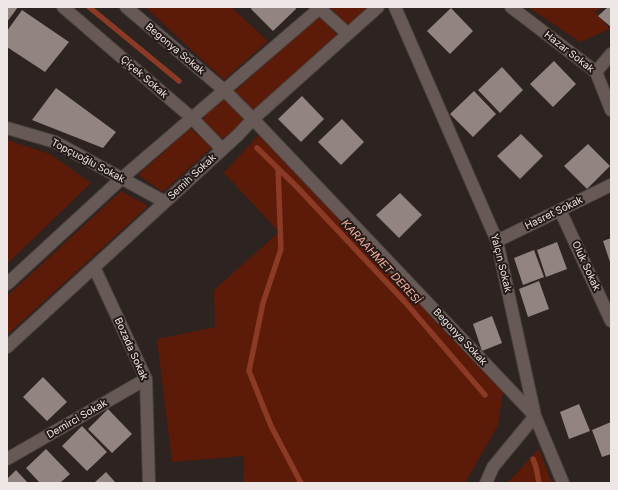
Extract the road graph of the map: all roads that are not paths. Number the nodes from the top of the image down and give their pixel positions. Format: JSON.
{"nodes":[{"id":1,"x":63,"y":7,"type":"edge"},
{"id":2,"x":126,"y":7,"type":"edge"},
{"id":3,"x":319,"y":7,"type":"edge"},
{"id":4,"x":378,"y":7,"type":"edge"},
{"id":5,"x":395,"y":7,"type":"edge"},
{"id":6,"x":511,"y":7,"type":"edge"},
{"id":7,"x":348,"y":34,"type":"junction"},
{"id":8,"x":611,"y":54,"type":"edge"},
{"id":9,"x":596,"y":72,"type":"junction"},
{"id":10,"x":224,"y":90,"type":"junction"},
{"id":11,"x":237,"y":103,"type":"junction"},
{"id":12,"x":208,"y":104,"type":"junction"},
{"id":13,"x":611,"y":110,"type":"edge"},
{"id":14,"x":192,"y":118,"type":"junction"},
{"id":15,"x":253,"y":119,"type":"junction"},
{"id":16,"x":7,"y":128,"type":"edge"},
{"id":17,"x":206,"y":133,"type":"junction"},
{"id":18,"x":238,"y":135,"type":"junction"},
{"id":19,"x":222,"y":149,"type":"junction"},
{"id":20,"x":121,"y":179,"type":"junction"},
{"id":21,"x":611,"y":185,"type":"edge"},
{"id":22,"x":165,"y":202,"type":"junction"},
{"id":23,"x":560,"y":210,"type":"junction"},
{"id":24,"x":498,"y":241,"type":"junction"},
{"id":25,"x":94,"y":267,"type":"junction"},
{"id":26,"x":7,"y":284,"type":"edge"},
{"id":27,"x":611,"y":321,"type":"edge"},
{"id":28,"x":7,"y":347,"type":"edge"},
{"id":29,"x":146,"y":379,"type":"junction"},
{"id":30,"x":535,"y":416,"type":"junction"},
{"id":31,"x":7,"y":459,"type":"edge"},
{"id":32,"x":149,"y":483,"type":"edge"},
{"id":33,"x":486,"y":483,"type":"edge"},
{"id":34,"x":563,"y":483,"type":"edge"}],
"edges":[{"from":1,"to":14,"type":"street","name":"Çiçek Sokak"},
{"from":2,"to":10,"type":"street","name":"Begonya Sokak"},
{"from":3,"to":7,"type":"street"},
{"from":3,"to":10,"type":"street"},
{"from":4,"to":7,"type":"street","name":"Semih Sokak"},
{"from":5,"to":24,"type":"street","name":"Yalçın Sokak"},
{"from":6,"to":9,"type":"street","name":"Hazar Sokak"},
{"from":7,"to":15,"type":"street","name":"Semih Sokak"},
{"from":8,"to":9,"type":"street"},
{"from":9,"to":13,"type":"street","name":"Hazar Sokak"},
{"from":10,"to":11,"type":"street","name":"Begonya Sokak"},
{"from":10,"to":12,"type":"street"},
{"from":11,"to":12,"type":"street"},
{"from":11,"to":15,"type":"street","name":"Begonya Sokak"},
{"from":11,"to":18,"type":"street"},
{"from":12,"to":14,"type":"street"},
{"from":12,"to":17,"type":"street"},
{"from":14,"to":17,"type":"street","name":"Çiçek Sokak"},
{"from":14,"to":20,"type":"street"},
{"from":15,"to":18,"type":"street","name":"Semih Sokak"},
{"from":15,"to":30,"type":"street","name":"Begonya Sokak"},
{"from":16,"to":20,"type":"street","name":"Topçuoğlu Sokak"},
{"from":17,"to":18,"type":"street"},
{"from":17,"to":19,"type":"street","name":"Çiçek Sokak"},
{"from":18,"to":19,"type":"street","name":"Semih Sokak"},
{"from":19,"to":22,"type":"street","name":"Semih Sokak"},
{"from":20,"to":22,"type":"street","name":"Topçuoğlu Sokak"},
{"from":20,"to":26,"type":"street"},
{"from":21,"to":23,"type":"street","name":"Hasret Sokak"},
{"from":22,"to":25,"type":"street","name":"Semih Sokak"},
{"from":23,"to":24,"type":"street","name":"Hasret Sokak"},
{"from":23,"to":27,"type":"street","name":"Oluk Sokak"},
{"from":24,"to":30,"type":"street","name":"Yalçın Sokak"},
{"from":25,"to":28,"type":"street","name":"Semih Sokak"},
{"from":25,"to":29,"type":"street","name":"Bozada Sokak"},
{"from":29,"to":31,"type":"street","name":"Demirci Sokak"},
{"from":29,"to":32,"type":"street","name":"Bozada Sokak"},
{"from":30,"to":33,"type":"street"},
{"from":30,"to":34,"type":"street","name":"Yalçın Sokak"}]}
